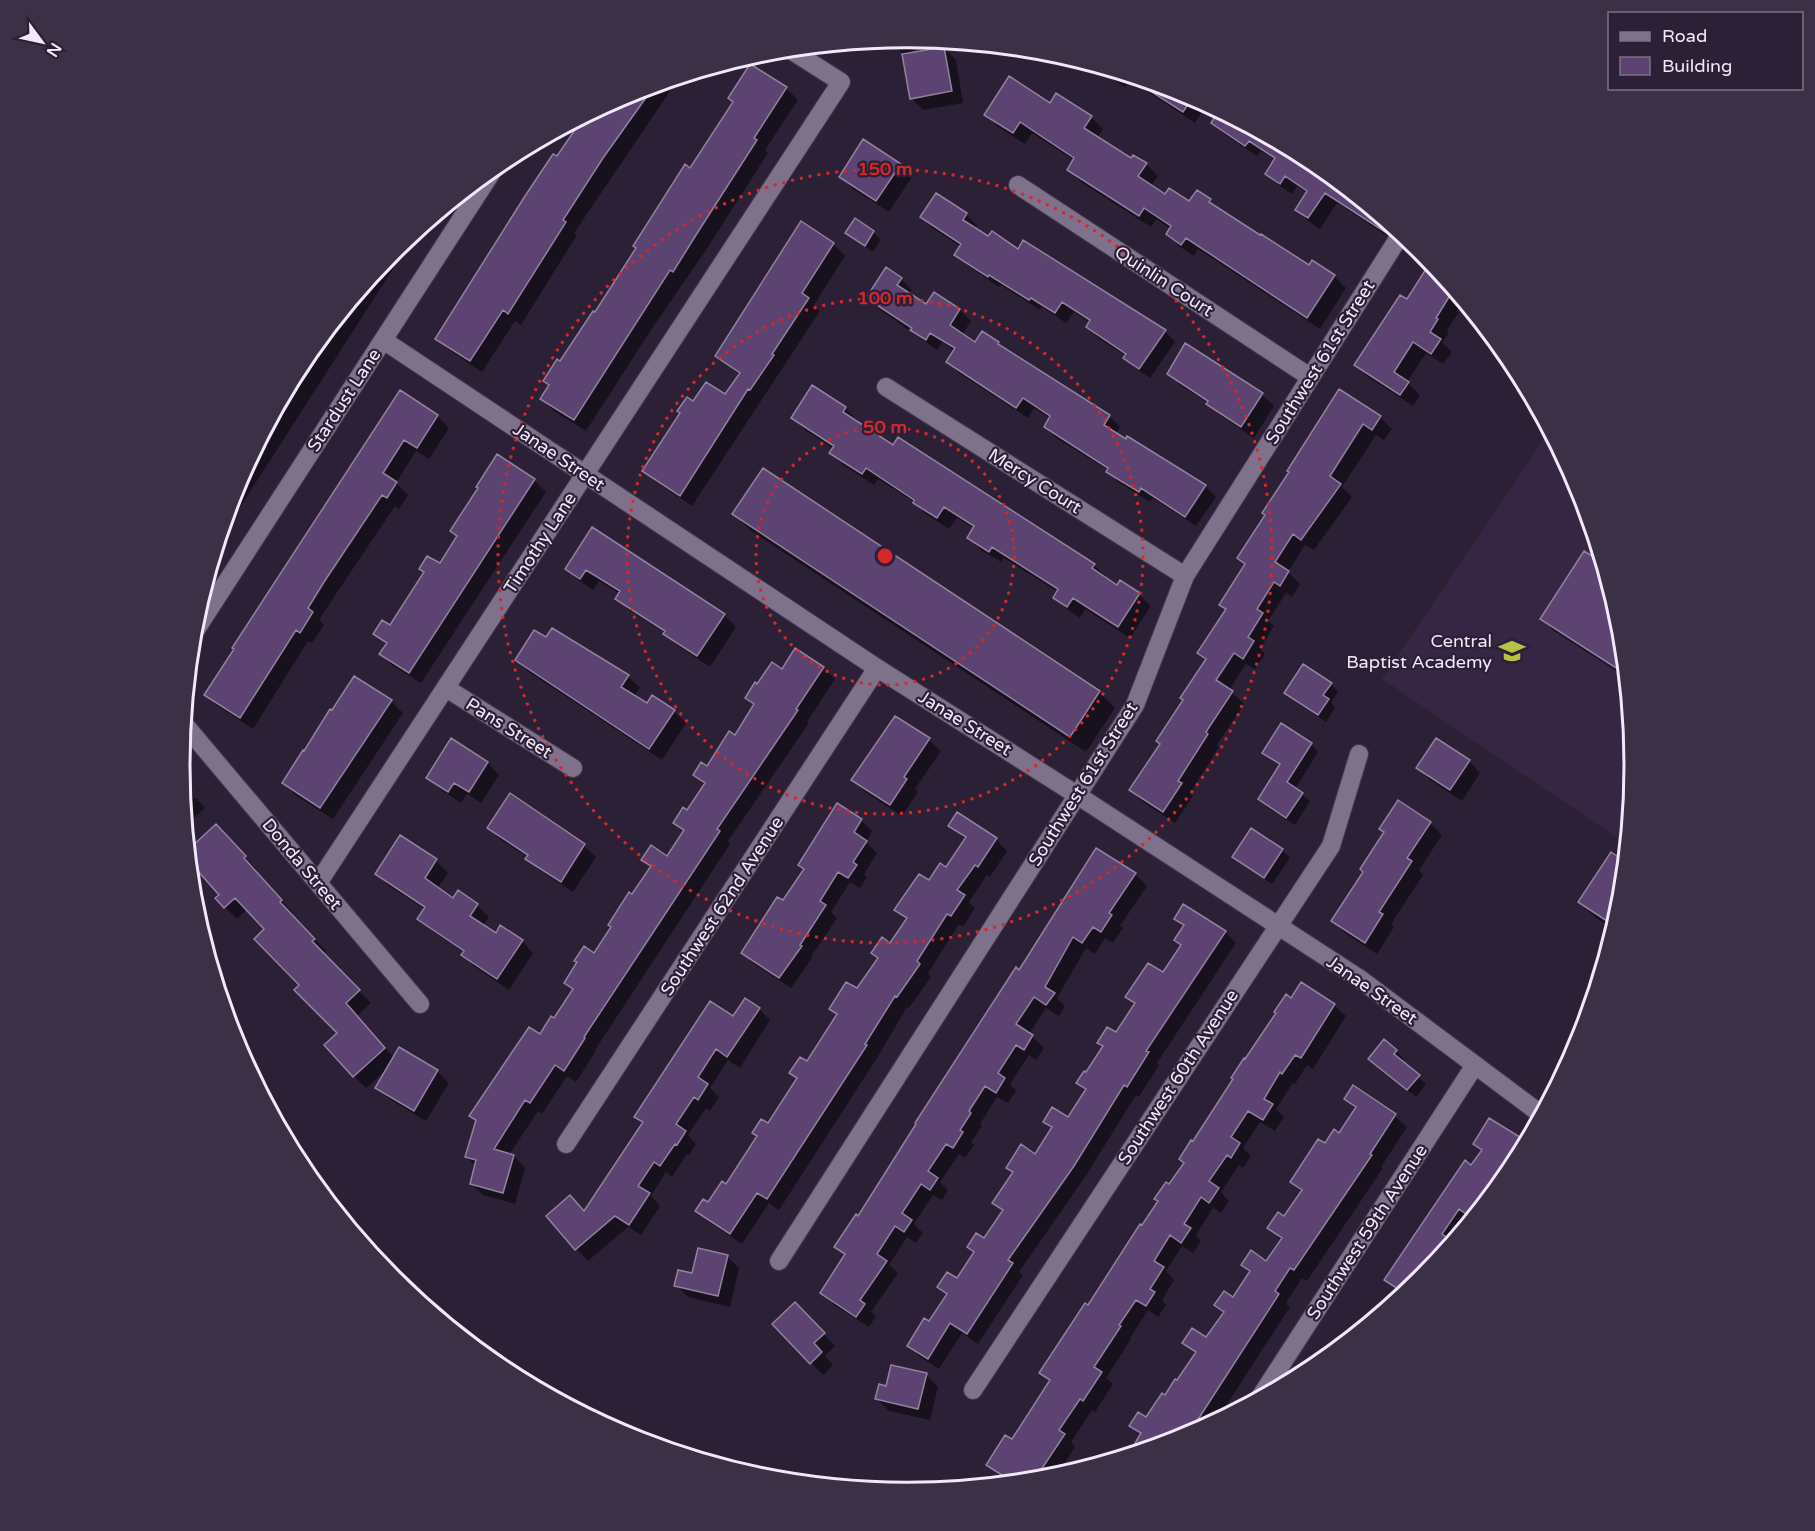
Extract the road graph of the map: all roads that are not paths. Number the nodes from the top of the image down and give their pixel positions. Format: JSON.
{"nodes":[{"id":1,"x":801,"y":56,"type":"edge"},
{"id":2,"x":1018,"y":185,"type":"dead end"},
{"id":3,"x":481,"y":189,"type":"edge"},
{"id":4,"x":1397,"y":241,"type":"edge"},
{"id":5,"x":383,"y":340,"type":"junction"},
{"id":6,"x":1310,"y":377,"type":"junction"},
{"id":7,"x":886,"y":387,"type":"dead end"},
{"id":8,"x":585,"y":475,"type":"junction"},
{"id":9,"x":1185,"y":576,"type":"junction"},
{"id":10,"x":207,"y":610,"type":"edge"},
{"id":11,"x":877,"y":668,"type":"junction"},
{"id":12,"x":446,"y":688,"type":"junction"},
{"id":13,"x":191,"y":733,"type":"edge"},
{"id":14,"x":1359,"y":753,"type":"dead end"},
{"id":15,"x":573,"y":768,"type":"dead end"},
{"id":16,"x":1077,"y":795,"type":"junction"},
{"id":17,"x":318,"y":883,"type":"junction"},
{"id":18,"x":1278,"y":927,"type":"junction"},
{"id":19,"x":420,"y":1004,"type":"dead end"},
{"id":20,"x":1475,"y":1065,"type":"junction"},
{"id":21,"x":1536,"y":1111,"type":"edge"},
{"id":22,"x":566,"y":1144,"type":"dead end"},
{"id":23,"x":778,"y":1261,"type":"dead end"},
{"id":24,"x":1267,"y":1386,"type":"edge"},
{"id":25,"x":973,"y":1390,"type":"dead end"}],
"edges":[{"from":1,"to":8,"type":"street","name":"Timothy Lane"},
{"from":2,"to":6,"type":"street","name":"Quinlin Court"},
{"from":3,"to":5,"type":"street","name":"Stardust Lane"},
{"from":4,"to":6,"type":"street","name":"Southwest 61st Street"},
{"from":5,"to":8,"type":"street","name":"Janae Street"},
{"from":5,"to":10,"type":"street","name":"Stardust Lane"},
{"from":6,"to":9,"type":"street","name":"Southwest 61st Street"},
{"from":7,"to":9,"type":"street","name":"Mercy Court"},
{"from":8,"to":11,"type":"street","name":"Janae Street"},
{"from":8,"to":12,"type":"street","name":"Timothy Lane"},
{"from":9,"to":16,"type":"street","name":"Southwest 61st Street"},
{"from":11,"to":16,"type":"street","name":"Janae Street"},
{"from":11,"to":22,"type":"street","name":"Southwest 62nd Avenue"},
{"from":12,"to":15,"type":"street","name":"Pans Street"},
{"from":12,"to":17,"type":"street","name":"Timothy Lane"},
{"from":13,"to":17,"type":"street","name":"Donda Street"},
{"from":14,"to":18,"type":"street","name":"Southwest 60th Avenue"},
{"from":16,"to":18,"type":"street","name":"Janae Street"},
{"from":16,"to":23,"type":"street","name":"Southwest 61st Street"},
{"from":17,"to":19,"type":"street","name":"Donda Street"},
{"from":18,"to":20,"type":"street","name":"Janae Street"},
{"from":18,"to":25,"type":"street","name":"Southwest 60th Avenue"},
{"from":20,"to":21,"type":"street","name":"Janae Street"},
{"from":20,"to":24,"type":"street","name":"Southwest 59th Avenue"}]}
